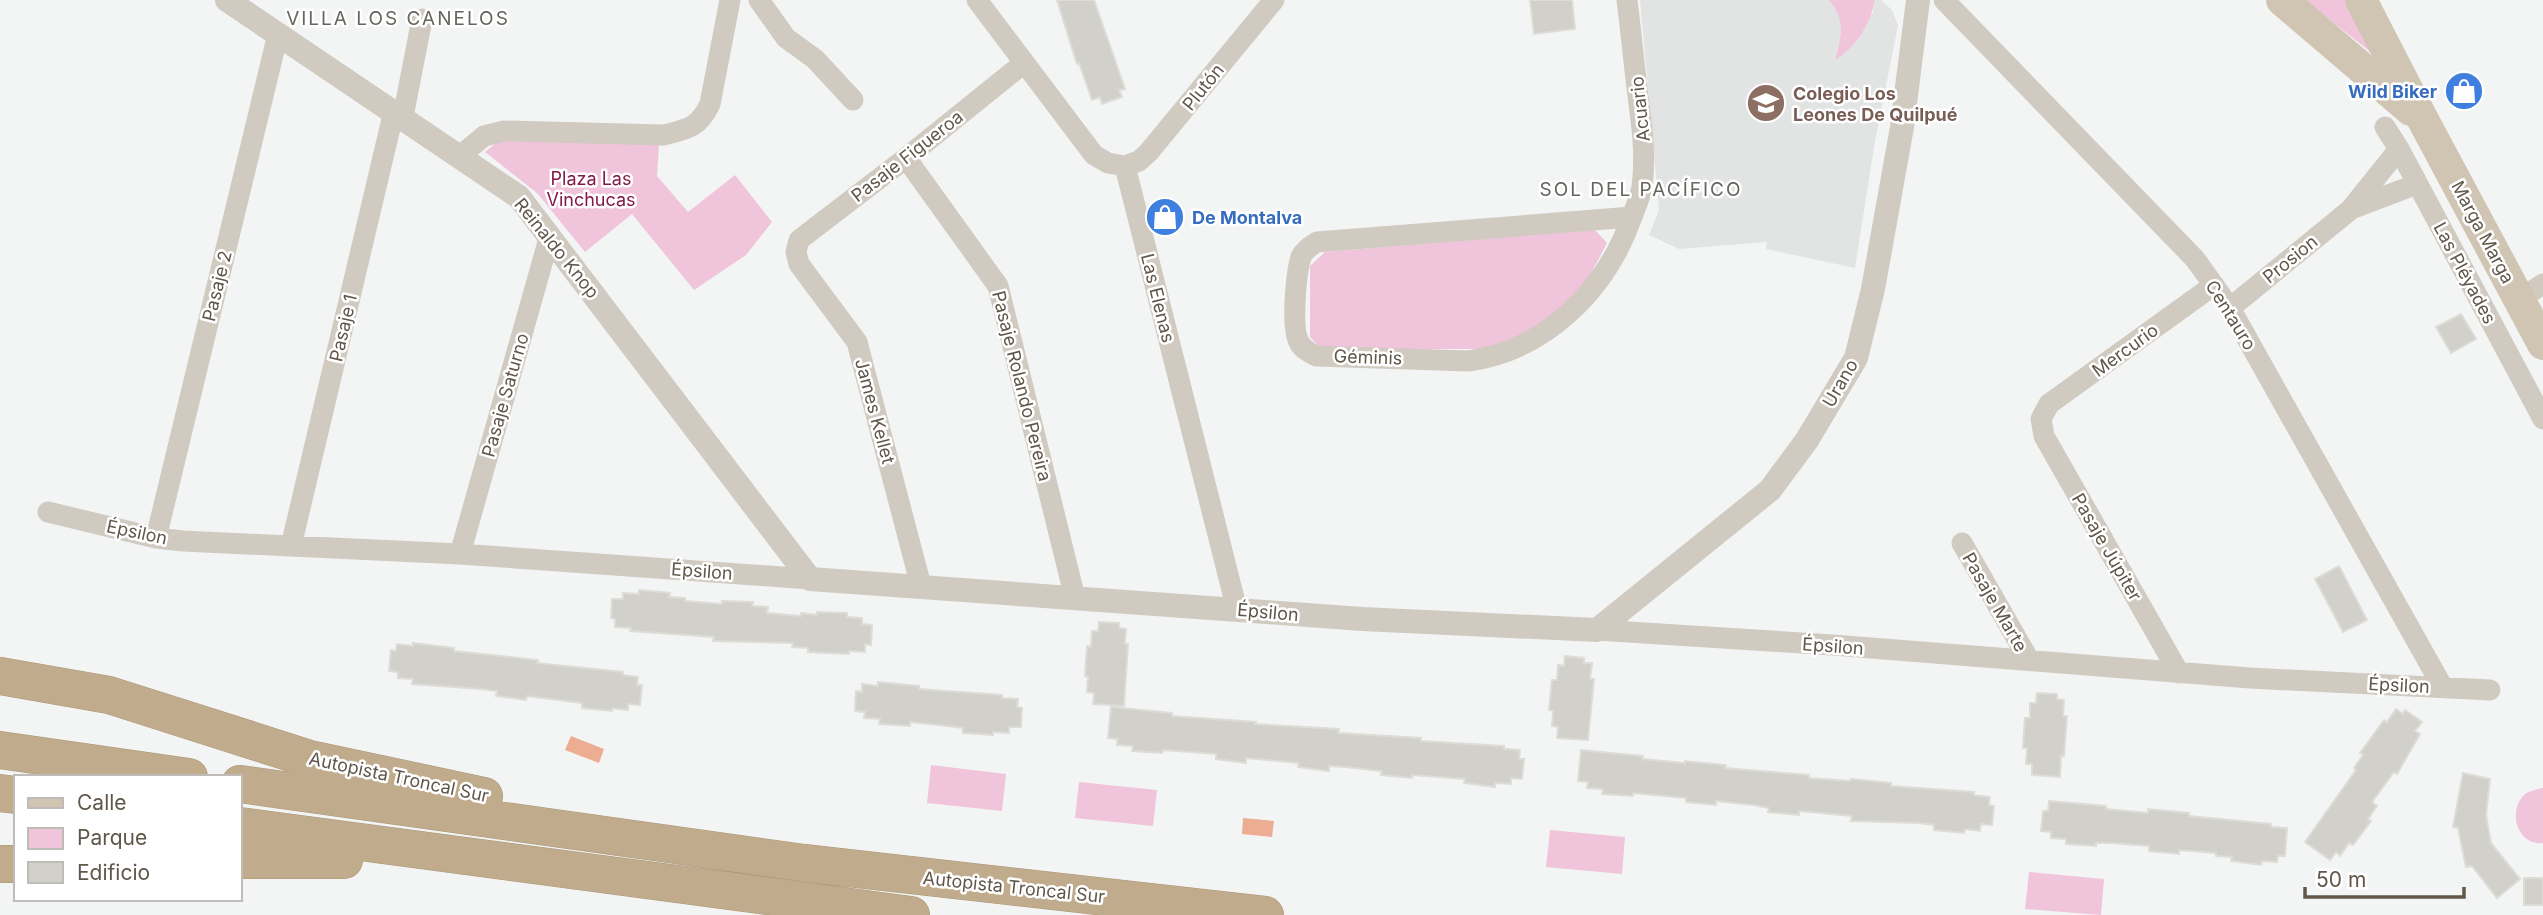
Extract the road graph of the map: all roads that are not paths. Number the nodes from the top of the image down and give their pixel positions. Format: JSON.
{"nodes":[{"id":1,"x":226,"y":0,"type":"edge"},
{"id":2,"x":730,"y":0,"type":"edge"},
{"id":3,"x":759,"y":0,"type":"edge"},
{"id":4,"x":977,"y":0,"type":"edge"},
{"id":5,"x":1274,"y":0,"type":"edge"},
{"id":6,"x":1627,"y":0,"type":"edge"},
{"id":7,"x":1918,"y":0,"type":"edge"},
{"id":8,"x":1944,"y":0,"type":"edge"},
{"id":9,"x":2361,"y":0,"type":"edge"},
{"id":10,"x":2289,"y":7,"type":"edge"},
{"id":11,"x":422,"y":19,"type":"dead end"},
{"id":12,"x":278,"y":34,"type":"junction"},
{"id":13,"x":1024,"y":63,"type":"junction"},
{"id":14,"x":853,"y":100,"type":"dead end"},
{"id":15,"x":398,"y":114,"type":"junction"},
{"id":16,"x":2423,"y":120,"type":"junction"},
{"id":17,"x":2385,"y":127,"type":"dead end"},
{"id":18,"x":2399,"y":149,"type":"junction"},
{"id":19,"x":460,"y":156,"type":"junction"},
{"id":20,"x":906,"y":158,"type":"junction"},
{"id":21,"x":1125,"y":166,"type":"junction"},
{"id":22,"x":2417,"y":184,"type":"junction"},
{"id":23,"x":2350,"y":210,"type":"junction"},
{"id":24,"x":1632,"y":217,"type":"junction"},
{"id":25,"x":550,"y":235,"type":"junction"},
{"id":26,"x":796,"y":252,"type":"joint"},
{"id":27,"x":2214,"y":285,"type":"junction"},
{"id":28,"x":2531,"y":292,"type":"edge"},
{"id":29,"x":2230,"y":308,"type":"junction"},
{"id":30,"x":2543,"y":344,"type":"edge"},
{"id":31,"x":2041,"y":419,"type":"joint"},
{"id":32,"x":2543,"y":419,"type":"edge"},
{"id":33,"x":48,"y":512,"type":"dead end"},
{"id":34,"x":156,"y":538,"type":"junction"},
{"id":35,"x":1962,"y":543,"type":"dead end"},
{"id":36,"x":291,"y":546,"type":"junction"},
{"id":37,"x":460,"y":554,"type":"junction"},
{"id":38,"x":810,"y":579,"type":"junction"},
{"id":39,"x":921,"y":586,"type":"junction"},
{"id":40,"x":1075,"y":598,"type":"junction"},
{"id":41,"x":1237,"y":610,"type":"junction"},
{"id":42,"x":1597,"y":630,"type":"junction"},
{"id":43,"x":2029,"y":660,"type":"junction"},
{"id":44,"x":2179,"y":673,"type":"junction"},
{"id":45,"x":0,"y":676,"type":"edge"},
{"id":46,"x":2442,"y":686,"type":"junction"},
{"id":47,"x":2490,"y":690,"type":"dead end"},
{"id":48,"x":0,"y":750,"type":"edge"},
{"id":49,"x":175,"y":775,"type":"edge"},
{"id":50,"x":242,"y":784,"type":"edge"},
{"id":51,"x":242,"y":826,"type":"edge"},
{"id":52,"x":242,"y":860,"type":"edge"},
{"id":53,"x":804,"y":863,"type":"junction"},
{"id":54,"x":796,"y":901,"type":"junction"},
{"id":55,"x":911,"y":915,"type":"edge"},
{"id":56,"x":1265,"y":915,"type":"edge"}],
"edges":[{"from":1,"to":12,"type":"street","name":"Reinaldo Knop"},
{"from":2,"to":19,"type":"street"},
{"from":3,"to":14,"type":"street"},
{"from":4,"to":13,"type":"street"},
{"from":5,"to":21,"type":"street","name":"Plutón"},
{"from":6,"to":24,"type":"street","name":"Acuario"},
{"from":7,"to":42,"type":"street","name":"Urano"},
{"from":8,"to":27,"type":"street","name":"Centauro"},
{"from":9,"to":16,"type":"main road","name":"Marga Marga"},
{"from":10,"to":16,"type":"main road","name":"Marga Marga"},
{"from":11,"to":15,"type":"street","name":"Pasaje 1"},
{"from":12,"to":15,"type":"street","name":"Reinaldo Knop"},
{"from":12,"to":34,"type":"street","name":"Pasaje 2"},
{"from":13,"to":20,"type":"street","name":"Pasaje Figueroa"},
{"from":13,"to":21,"type":"street"},
{"from":15,"to":19,"type":"street","name":"Reinaldo Knop"},
{"from":15,"to":36,"type":"street","name":"Pasaje 1"},
{"from":16,"to":28,"type":"main road","name":"Marga Marga"},
{"from":17,"to":18,"type":"street","name":"Las Pléyades"},
{"from":18,"to":22,"type":"street","name":"Las Pléyades"},
{"from":18,"to":23,"type":"street","name":"Prosion"},
{"from":19,"to":25,"type":"street","name":"Reinaldo Knop"},
{"from":20,"to":26,"type":"street","name":"Pasaje Figueroa"},
{"from":20,"to":40,"type":"street","name":"Pasaje Rolando Pereira"},
{"from":21,"to":41,"type":"street","name":"Las Elenas"},
{"from":22,"to":23,"type":"street","name":"Prosion"},
{"from":22,"to":32,"type":"street","name":"Las Pléyades"},
{"from":23,"to":29,"type":"street","name":"Prosion"},
{"from":24,"to":24,"type":"street","name":"Géminis"},
{"from":25,"to":37,"type":"street","name":"Pasaje Saturno"},
{"from":25,"to":38,"type":"street","name":"Reinaldo Knop"},
{"from":26,"to":39,"type":"street","name":"James Kellet"},
{"from":27,"to":29,"type":"street","name":"Centauro"},
{"from":27,"to":31,"type":"street","name":"Mercurio"},
{"from":28,"to":30,"type":"main road","name":"Marga Marga"},
{"from":29,"to":46,"type":"street","name":"Centauro"},
{"from":31,"to":44,"type":"street","name":"Pasaje Júpiter"},
{"from":33,"to":34,"type":"street","name":"Épsilon"},
{"from":34,"to":36,"type":"street","name":"Épsilon"},
{"from":35,"to":43,"type":"street","name":"Pasaje Marte"},
{"from":36,"to":37,"type":"street","name":"Épsilon"},
{"from":37,"to":38,"type":"street","name":"Épsilon"},
{"from":38,"to":39,"type":"street","name":"Épsilon"},
{"from":39,"to":40,"type":"street","name":"Épsilon"},
{"from":40,"to":41,"type":"street","name":"Épsilon"},
{"from":41,"to":42,"type":"street","name":"Épsilon"},
{"from":42,"to":43,"type":"street","name":"Épsilon"},
{"from":43,"to":44,"type":"street","name":"Épsilon"},
{"from":44,"to":46,"type":"street","name":"Épsilon"},
{"from":45,"to":53,"type":"highway","name":"Autopista Troncal Sur"},
{"from":46,"to":47,"type":"street","name":"Épsilon"},
{"from":48,"to":49,"type":"highway"},
{"from":50,"to":53,"type":"highway","name":"Autopista Troncal Sur"},
{"from":51,"to":54,"type":"highway"},
{"from":52,"to":54,"type":"highway"},
{"from":53,"to":56,"type":"highway","name":"Autopista Troncal Sur"},
{"from":54,"to":55,"type":"highway"}]}
